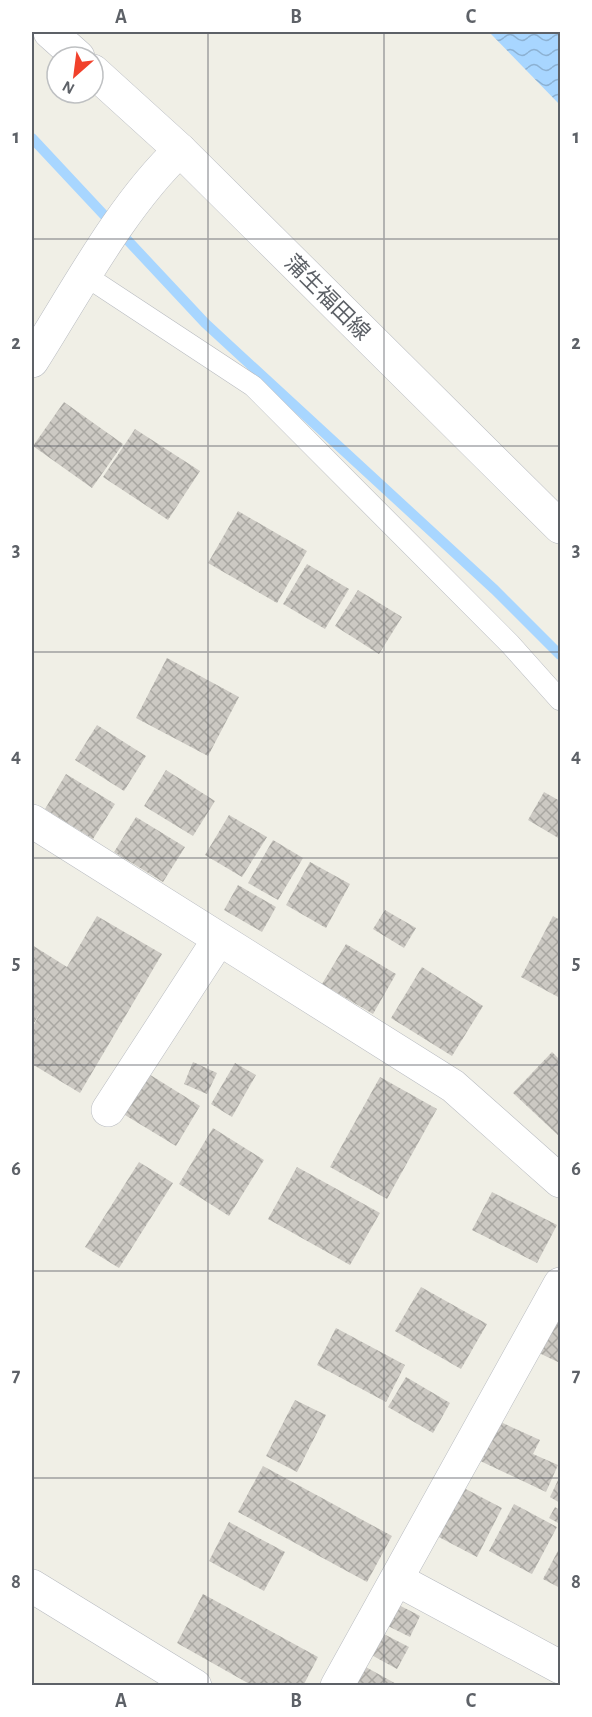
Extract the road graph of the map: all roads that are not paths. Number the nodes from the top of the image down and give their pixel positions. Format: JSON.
{"nodes":[{"id":1,"x":50,"y":32,"type":"edge"},
{"id":2,"x":65,"y":45,"type":"edge"},
{"id":3,"x":105,"y":82,"type":"edge"},
{"id":4,"x":180,"y":150,"type":"junction"},
{"id":5,"x":94,"y":263,"type":"junction"},
{"id":6,"x":32,"y":361,"type":"edge"},
{"id":7,"x":561,"y":527,"type":"edge"},
{"id":8,"x":561,"y":700,"type":"edge"},
{"id":9,"x":32,"y":821,"type":"edge"},
{"id":10,"x":219,"y":939,"type":"junction"},
{"id":11,"x":108,"y":1110,"type":"dead end"},
{"id":12,"x":561,"y":1181,"type":"edge"},
{"id":13,"x":561,"y":1284,"type":"edge"},
{"id":14,"x":398,"y":1580,"type":"junction"},
{"id":15,"x":32,"y":1586,"type":"edge"},
{"id":16,"x":561,"y":1667,"type":"edge"},
{"id":17,"x":195,"y":1686,"type":"edge"},
{"id":18,"x":337,"y":1686,"type":"edge"}],
"edges":[{"from":1,"to":2,"type":"street"},
{"from":3,"to":4,"type":"street","name":"蒲生福田線"},
{"from":4,"to":5,"type":"street"},
{"from":4,"to":7,"type":"street","name":"蒲生福田線"},
{"from":5,"to":6,"type":"street"},
{"from":5,"to":8,"type":"lane"},
{"from":9,"to":10,"type":"street"},
{"from":10,"to":11,"type":"street"},
{"from":10,"to":12,"type":"street"},
{"from":13,"to":14,"type":"street"},
{"from":14,"to":16,"type":"street"},
{"from":14,"to":18,"type":"street"},
{"from":15,"to":17,"type":"street"}]}
